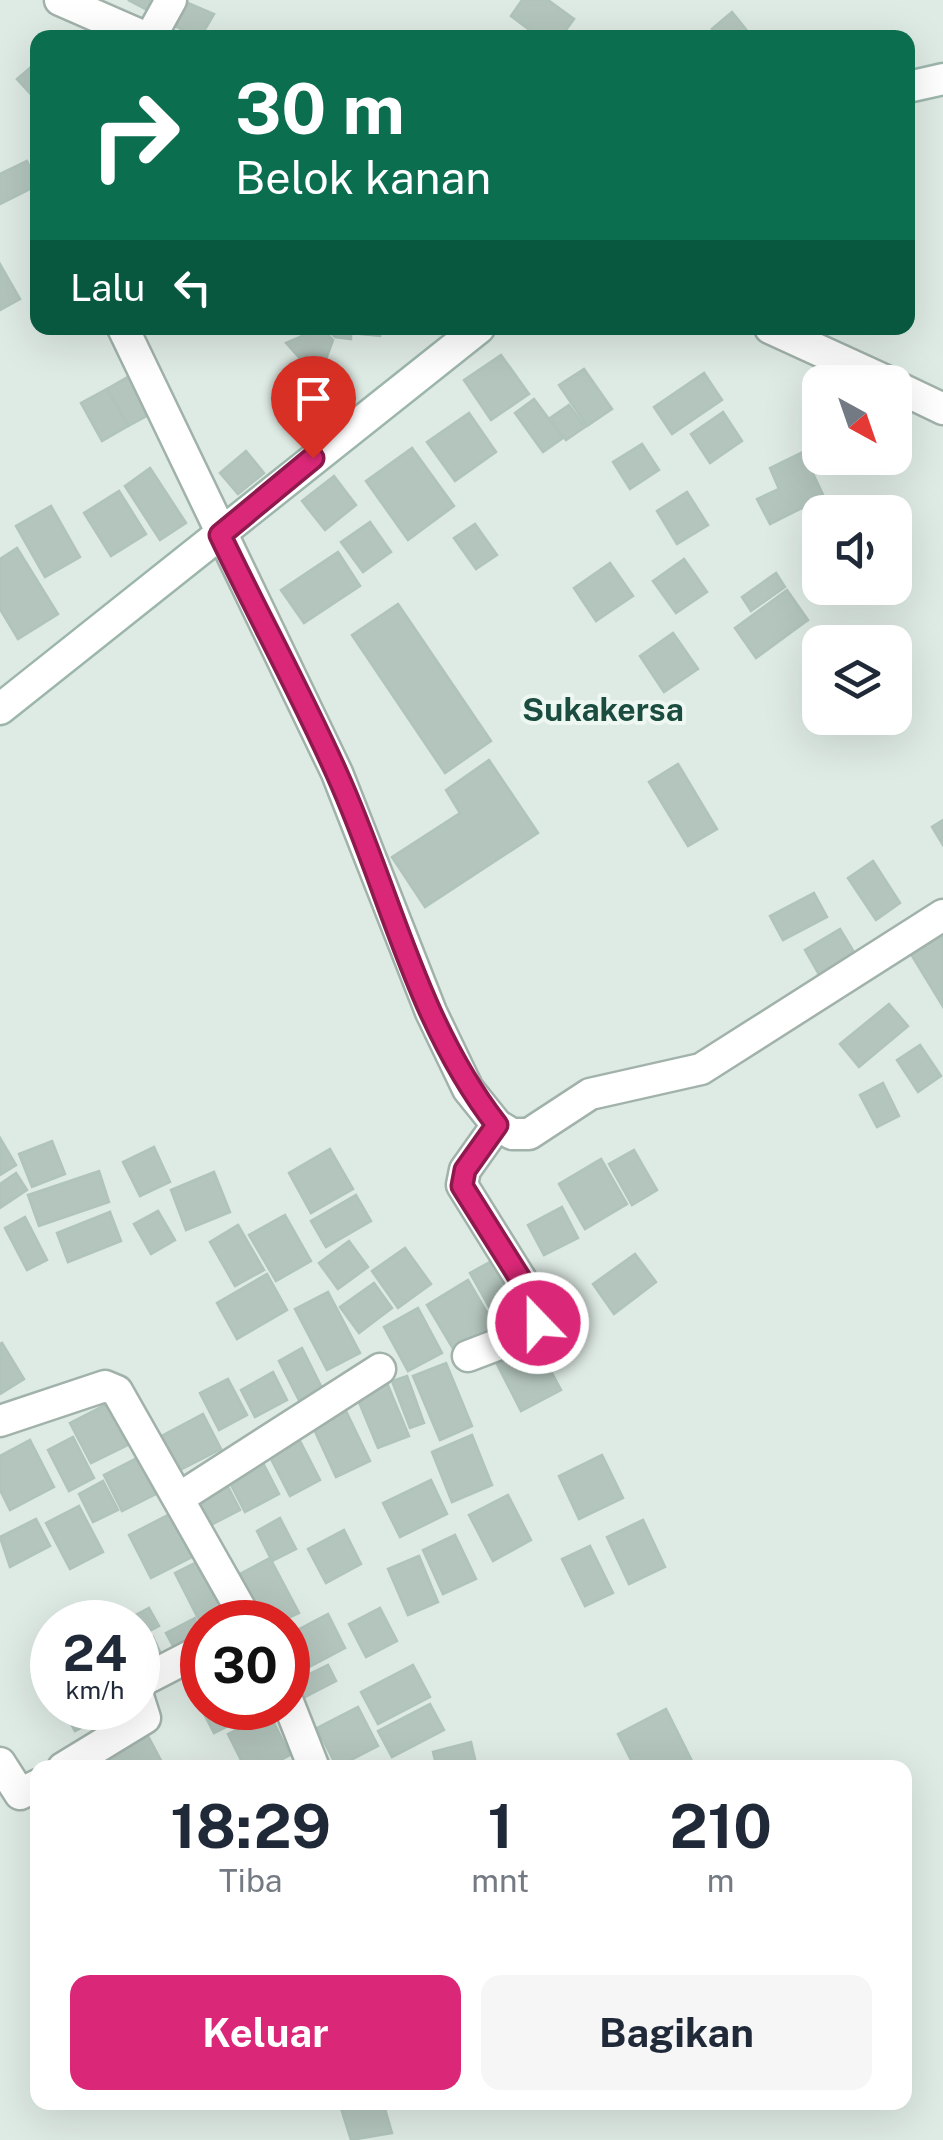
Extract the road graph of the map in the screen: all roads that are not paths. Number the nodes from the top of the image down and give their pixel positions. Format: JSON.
{"nodes":[{"id":1,"x":60,"y":0,"type":"edge"},
{"id":2,"x":171,"y":0,"type":"edge"},
{"id":3,"x":128,"y":30,"type":"edge"},
{"id":4,"x":149,"y":30,"type":"edge"},
{"id":5,"x":943,"y":79,"type":"edge"},
{"id":6,"x":915,"y":85,"type":"edge"},
{"id":7,"x":125,"y":335,"type":"edge"},
{"id":8,"x":470,"y":335,"type":"edge"},
{"id":9,"x":785,"y":335,"type":"edge"},
{"id":10,"x":851,"y":365,"type":"edge"},
{"id":11,"x":912,"y":394,"type":"edge"},
{"id":12,"x":943,"y":408,"type":"edge"},
{"id":13,"x":220,"y":535,"type":"junction"},
{"id":14,"x":0,"y":709,"type":"edge"},
{"id":15,"x":943,"y":914,"type":"edge"},
{"id":16,"x":497,"y":1125,"type":"junction"},
{"id":17,"x":468,"y":1356,"type":"dead end"},
{"id":18,"x":380,"y":1370,"type":"dead end"},
{"id":19,"x":0,"y":1421,"type":"edge"},
{"id":20,"x":178,"y":1498,"type":"junction"},
{"id":21,"x":236,"y":1600,"type":"edge"},
{"id":22,"x":125,"y":1730,"type":"edge"},
{"id":23,"x":299,"y":1730,"type":"edge"},
{"id":24,"x":76,"y":1760,"type":"edge"},
{"id":25,"x":311,"y":1760,"type":"edge"},
{"id":26,"x":0,"y":1763,"type":"edge"},
{"id":27,"x":30,"y":1789,"type":"edge"}],
"edges":[{"from":1,"to":3,"type":"street"},
{"from":2,"to":4,"type":"street"},
{"from":5,"to":6,"type":"street"},
{"from":7,"to":13,"type":"street"},
{"from":8,"to":13,"type":"street"},
{"from":9,"to":10,"type":"street"},
{"from":11,"to":12,"type":"street"},
{"from":13,"to":14,"type":"street"},
{"from":13,"to":16,"type":"street"},
{"from":15,"to":16,"type":"street"},
{"from":16,"to":17,"type":"street"},
{"from":18,"to":20,"type":"street"},
{"from":19,"to":20,"type":"street"},
{"from":20,"to":21,"type":"street"},
{"from":22,"to":24,"type":"street"},
{"from":23,"to":25,"type":"street"},
{"from":26,"to":27,"type":"street"}]}
